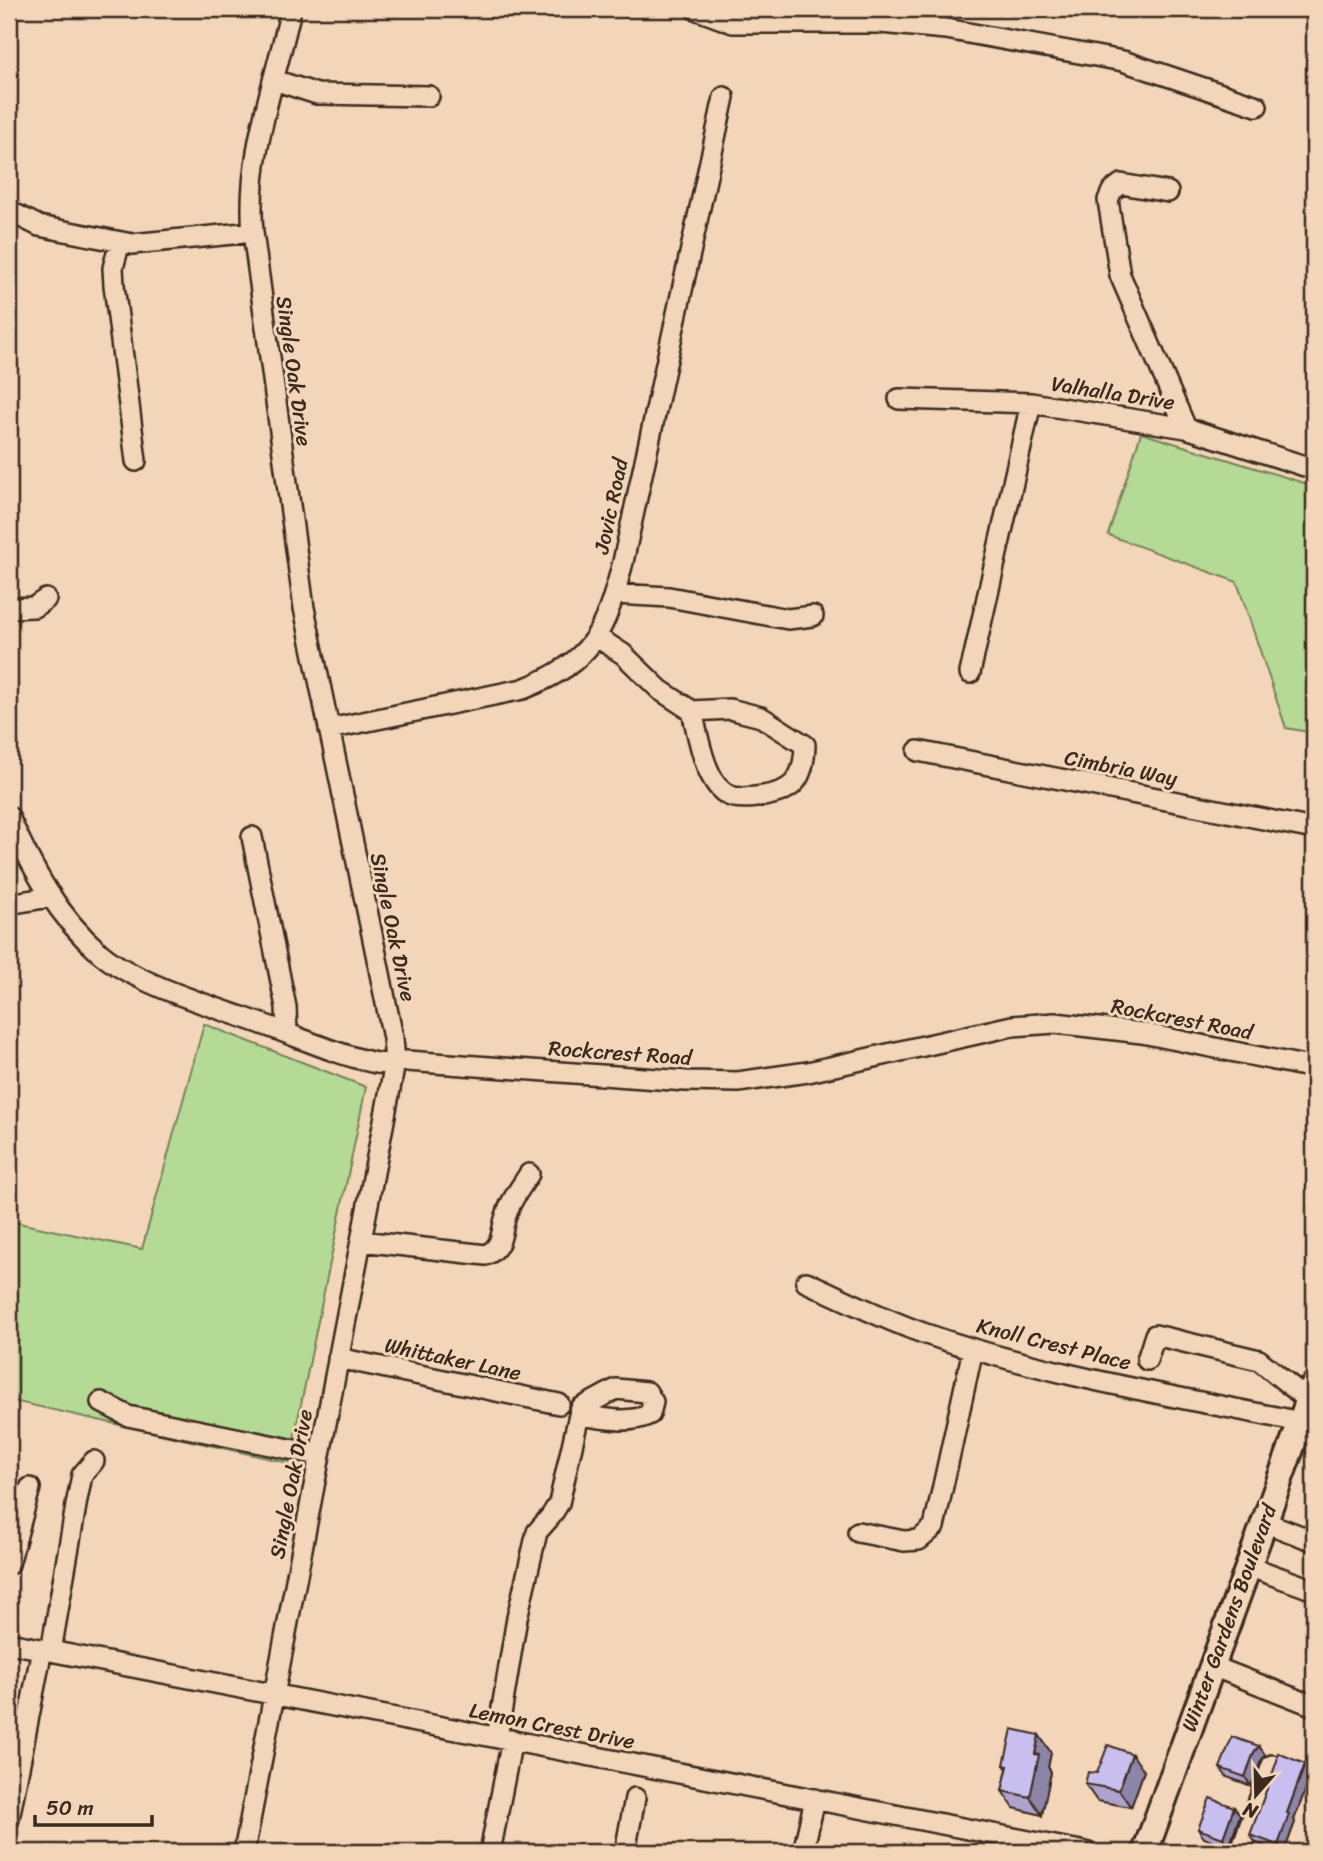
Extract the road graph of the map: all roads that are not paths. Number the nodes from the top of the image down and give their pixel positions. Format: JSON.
{"nodes":[{"id":1,"x":290,"y":9,"type":"edge"},
{"id":2,"x":695,"y":9,"type":"edge"},
{"id":3,"x":274,"y":80,"type":"junction"},
{"id":4,"x":429,"y":96,"type":"dead end"},
{"id":5,"x":724,"y":97,"type":"dead end"},
{"id":6,"x":1257,"y":106,"type":"dead end"},
{"id":7,"x":1168,"y":192,"type":"dead end"},
{"id":8,"x":9,"y":211,"type":"edge"},
{"id":9,"x":253,"y":232,"type":"junction"},
{"id":10,"x":120,"y":242,"type":"junction"},
{"id":11,"x":899,"y":399,"type":"dead end"},
{"id":12,"x":1031,"y":403,"type":"junction"},
{"id":13,"x":1186,"y":428,"type":"junction"},
{"id":14,"x":136,"y":461,"type":"dead end"},
{"id":15,"x":1314,"y":469,"type":"edge"},
{"id":16,"x":615,"y":594,"type":"junction"},
{"id":17,"x":46,"y":599,"type":"dead end"},
{"id":18,"x":9,"y":608,"type":"edge"},
{"id":19,"x":813,"y":616,"type":"dead end"},
{"id":20,"x":597,"y":637,"type":"junction"},
{"id":21,"x":970,"y":673,"type":"dead end"},
{"id":22,"x":692,"y":711,"type":"junction"},
{"id":23,"x":329,"y":729,"type":"junction"},
{"id":24,"x":918,"y":751,"type":"dead end"},
{"id":25,"x":9,"y":817,"type":"edge"},
{"id":26,"x":1314,"y":829,"type":"edge"},
{"id":27,"x":252,"y":837,"type":"dead end"},
{"id":28,"x":50,"y":897,"type":"junction"},
{"id":29,"x":9,"y":904,"type":"edge"},
{"id":30,"x":287,"y":1033,"type":"junction"},
{"id":31,"x":395,"y":1063,"type":"junction"},
{"id":32,"x":1314,"y":1068,"type":"edge"},
{"id":33,"x":529,"y":1174,"type":"dead end"},
{"id":34,"x":361,"y":1241,"type":"junction"},
{"id":35,"x":806,"y":1282,"type":"dead end"},
{"id":36,"x":973,"y":1349,"type":"junction"},
{"id":37,"x":338,"y":1358,"type":"junction"},
{"id":38,"x":1147,"y":1360,"type":"dead end"},
{"id":39,"x":101,"y":1402,"type":"dead end"},
{"id":40,"x":559,"y":1404,"type":"dead end"},
{"id":41,"x":1308,"y":1409,"type":"edge"},
{"id":42,"x":579,"y":1415,"type":"dead end"},
{"id":43,"x":319,"y":1455,"type":"junction"},
{"id":44,"x":94,"y":1461,"type":"dead end"},
{"id":45,"x":30,"y":1488,"type":"dead end"},
{"id":46,"x":1264,"y":1522,"type":"junction"},
{"id":47,"x":858,"y":1532,"type":"dead end"},
{"id":48,"x":1314,"y":1541,"type":"edge"},
{"id":49,"x":9,"y":1564,"type":"edge"},
{"id":50,"x":1248,"y":1566,"type":"junction"},
{"id":51,"x":1314,"y":1580,"type":"edge"},
{"id":52,"x":9,"y":1643,"type":"edge"},
{"id":53,"x":46,"y":1650,"type":"junction"},
{"id":54,"x":1212,"y":1666,"type":"junction"},
{"id":55,"x":275,"y":1694,"type":"junction"},
{"id":56,"x":1314,"y":1706,"type":"edge"},
{"id":57,"x":505,"y":1739,"type":"junction"},
{"id":58,"x":1272,"y":1765,"type":"edge"},
{"id":59,"x":635,"y":1798,"type":"dead end"},
{"id":60,"x":815,"y":1799,"type":"junction"},
{"id":61,"x":9,"y":1819,"type":"edge"},
{"id":62,"x":244,"y":1852,"type":"edge"},
{"id":63,"x":490,"y":1852,"type":"edge"},
{"id":64,"x":625,"y":1852,"type":"edge"},
{"id":65,"x":803,"y":1852,"type":"edge"},
{"id":66,"x":1086,"y":1852,"type":"edge"},
{"id":67,"x":1145,"y":1852,"type":"edge"},
{"id":68,"x":1240,"y":1852,"type":"edge"}],
"edges":[{"from":1,"to":3,"type":"street","name":"Single Oak Drive"},
{"from":2,"to":6,"type":"street"},
{"from":3,"to":4,"type":"street"},
{"from":3,"to":9,"type":"street","name":"Single Oak Drive"},
{"from":5,"to":16,"type":"street","name":"Jovic Road"},
{"from":7,"to":13,"type":"street"},
{"from":8,"to":10,"type":"street"},
{"from":9,"to":10,"type":"street"},
{"from":9,"to":23,"type":"street","name":"Single Oak Drive"},
{"from":10,"to":14,"type":"street"},
{"from":11,"to":12,"type":"street","name":"Valhalla Drive"},
{"from":12,"to":13,"type":"street","name":"Valhalla Drive"},
{"from":12,"to":21,"type":"street"},
{"from":13,"to":15,"type":"street","name":"Valhalla Drive"},
{"from":16,"to":19,"type":"street"},
{"from":16,"to":20,"type":"street","name":"Jovic Road"},
{"from":17,"to":18,"type":"street"},
{"from":20,"to":22,"type":"street"},
{"from":20,"to":23,"type":"street","name":"Jovic Road"},
{"from":22,"to":22,"type":"street"},
{"from":23,"to":31,"type":"street","name":"Single Oak Drive"},
{"from":24,"to":26,"type":"street","name":"Cimbria Way"},
{"from":25,"to":28,"type":"street","name":"Rockcrest Road"},
{"from":27,"to":30,"type":"street"},
{"from":28,"to":29,"type":"street"},
{"from":28,"to":30,"type":"street","name":"Rockcrest Road"},
{"from":30,"to":31,"type":"street","name":"Rockcrest Road"},
{"from":31,"to":32,"type":"street","name":"Rockcrest Road"},
{"from":31,"to":34,"type":"street","name":"Single Oak Drive"},
{"from":33,"to":34,"type":"street"},
{"from":34,"to":37,"type":"street","name":"Single Oak Drive"},
{"from":35,"to":36,"type":"street","name":"Knoll Crest Place"},
{"from":36,"to":41,"type":"street","name":"Knoll Crest Place"},
{"from":36,"to":47,"type":"street"},
{"from":37,"to":40,"type":"street","name":"Whittaker Lane"},
{"from":37,"to":43,"type":"street","name":"Single Oak Drive"},
{"from":38,"to":41,"type":"street"},
{"from":39,"to":43,"type":"street"},
{"from":41,"to":46,"type":"main road","name":"Winter Gardens Boulevard"},
{"from":42,"to":57,"type":"street"},
{"from":43,"to":55,"type":"street","name":"Single Oak Drive"},
{"from":44,"to":53,"type":"street"},
{"from":45,"to":49,"type":"street"},
{"from":46,"to":48,"type":"street"},
{"from":46,"to":50,"type":"main road","name":"Winter Gardens Boulevard"},
{"from":50,"to":51,"type":"street"},
{"from":50,"to":54,"type":"main road","name":"Winter Gardens Boulevard"},
{"from":52,"to":53,"type":"street","name":"Lemon Crest Drive"},
{"from":53,"to":55,"type":"street","name":"Lemon Crest Drive"},
{"from":53,"to":61,"type":"street"},
{"from":54,"to":56,"type":"street"},
{"from":54,"to":67,"type":"main road","name":"Winter Gardens Boulevard"},
{"from":55,"to":57,"type":"street","name":"Lemon Crest Drive"},
{"from":55,"to":62,"type":"street","name":"Single Oak Drive"},
{"from":57,"to":60,"type":"street","name":"Lemon Crest Drive"},
{"from":57,"to":63,"type":"street"},
{"from":58,"to":68,"type":"street"},
{"from":59,"to":64,"type":"street"},
{"from":60,"to":65,"type":"street"},
{"from":60,"to":66,"type":"street","name":"Lemon Crest Drive"}]}
